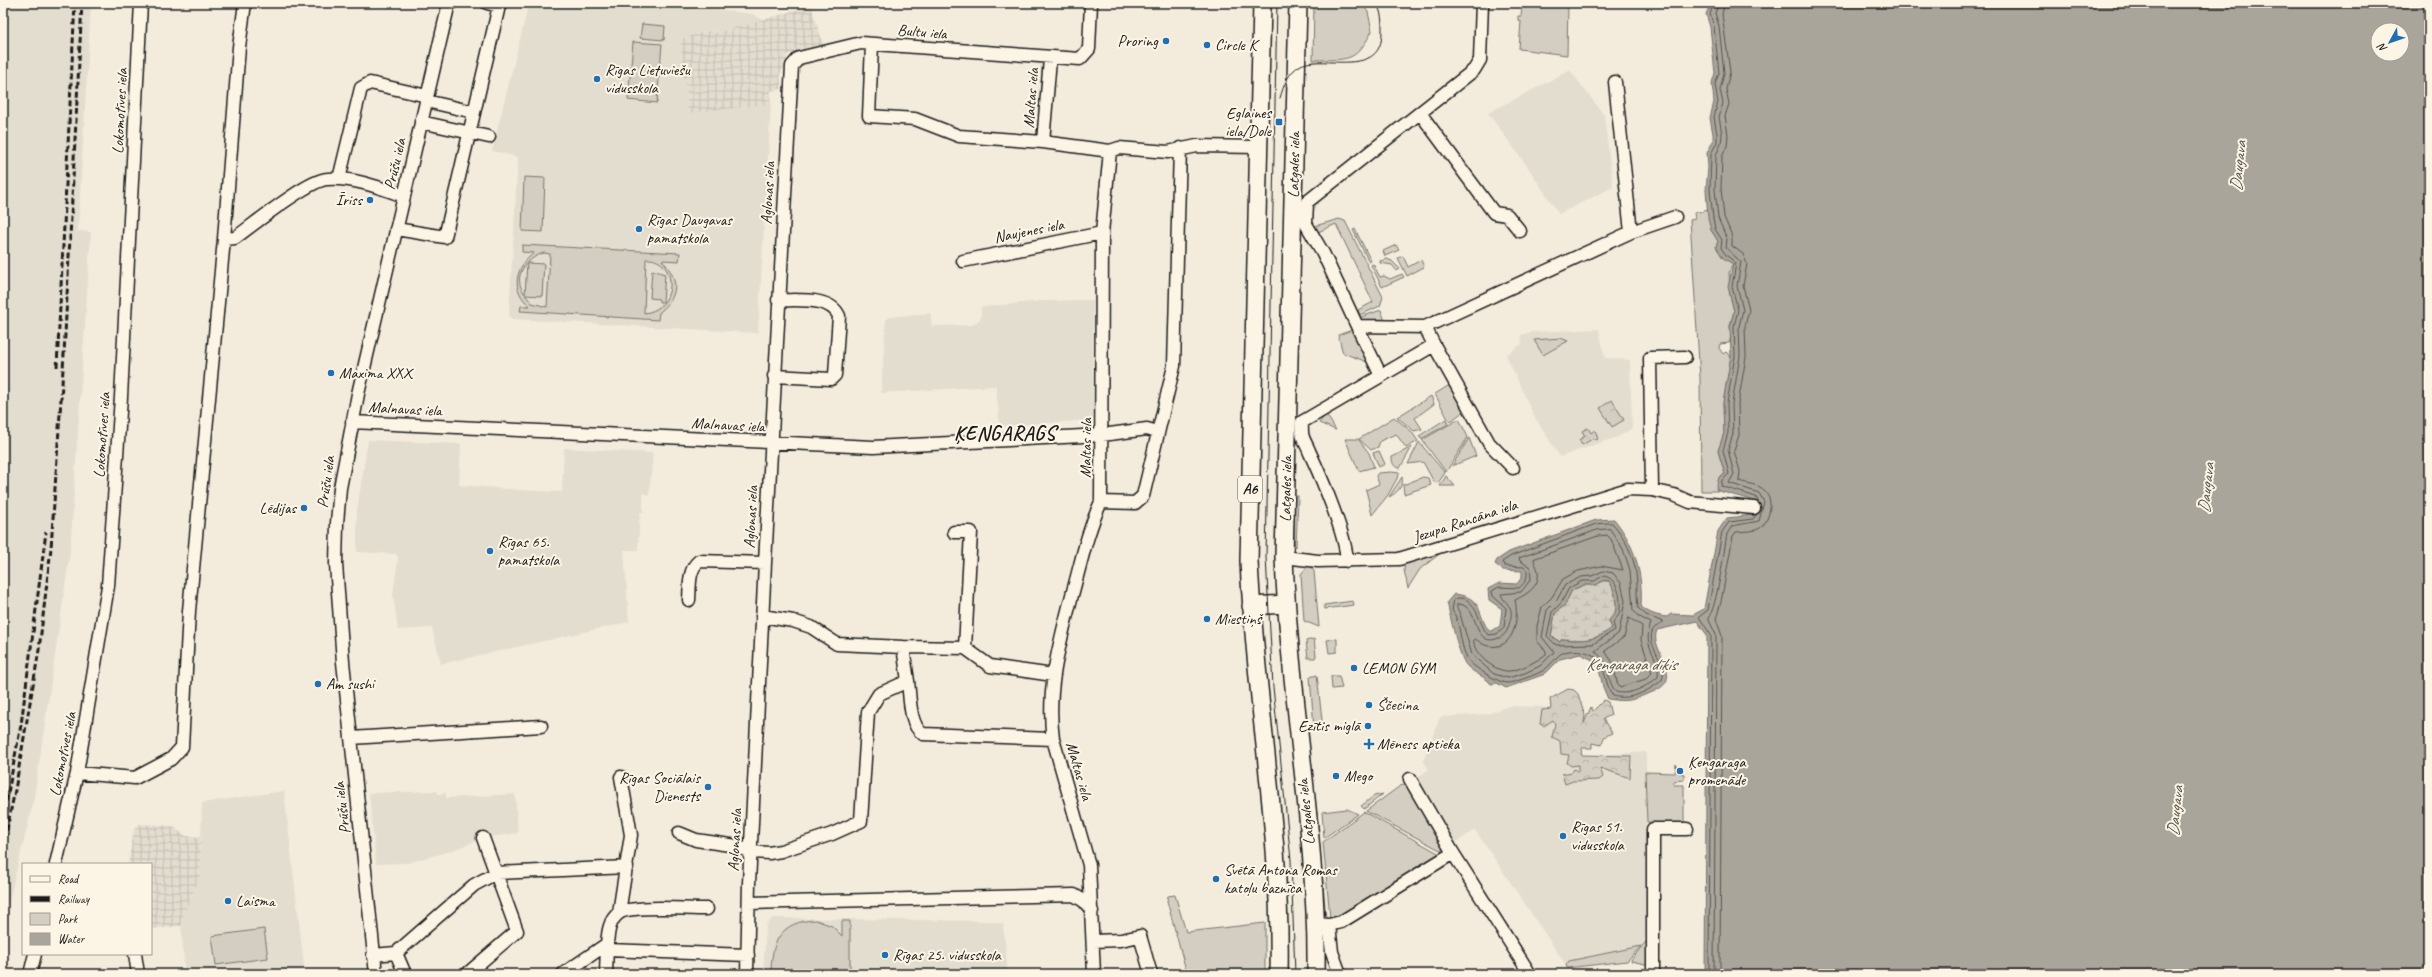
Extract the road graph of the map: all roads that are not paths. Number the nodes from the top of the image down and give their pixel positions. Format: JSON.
{"nodes":[{"id":1,"x":141,"y":3,"type":"edge"},
{"id":2,"x":245,"y":3,"type":"edge"},
{"id":3,"x":449,"y":3,"type":"edge"},
{"id":4,"x":487,"y":3,"type":"edge"},
{"id":5,"x":1091,"y":3,"type":"edge"},
{"id":6,"x":1262,"y":3,"type":"edge"},
{"id":7,"x":1298,"y":3,"type":"edge"},
{"id":8,"x":1482,"y":3,"type":"edge"},
{"id":9,"x":872,"y":44,"type":"junction"},
{"id":10,"x":1050,"y":59,"type":"junction"},
{"id":11,"x":795,"y":62,"type":"joint"},
{"id":12,"x":1615,"y":82,"type":"dead end"},
{"id":13,"x":426,"y":99,"type":"junction"},
{"id":14,"x":474,"y":112,"type":"junction"},
{"id":15,"x":1420,"y":113,"type":"junction"},
{"id":16,"x":421,"y":122,"type":"junction"},
{"id":17,"x":469,"y":133,"type":"junction"},
{"id":18,"x":489,"y":137,"type":"dead end"},
{"id":19,"x":1043,"y":142,"type":"junction"},
{"id":20,"x":1258,"y":147,"type":"junction"},
{"id":21,"x":1180,"y":148,"type":"junction"},
{"id":22,"x":1110,"y":150,"type":"junction"},
{"id":23,"x":340,"y":179,"type":"junction"},
{"id":24,"x":404,"y":196,"type":"junction"},
{"id":25,"x":1299,"y":212,"type":"junction"},
{"id":26,"x":1675,"y":217,"type":"dead end"},
{"id":27,"x":396,"y":229,"type":"junction"},
{"id":28,"x":1520,"y":231,"type":"dead end"},
{"id":29,"x":1631,"y":232,"type":"junction"},
{"id":30,"x":1102,"y":233,"type":"junction"},
{"id":31,"x":224,"y":239,"type":"junction"},
{"id":32,"x":963,"y":261,"type":"dead end"},
{"id":33,"x":778,"y":300,"type":"junction"},
{"id":34,"x":1357,"y":326,"type":"junction"},
{"id":35,"x":1425,"y":327,"type":"junction"},
{"id":36,"x":1434,"y":345,"type":"junction"},
{"id":37,"x":1685,"y":357,"type":"dead end"},
{"id":38,"x":774,"y":376,"type":"junction"},
{"id":39,"x":1381,"y":376,"type":"junction"},
{"id":40,"x":352,"y":422,"type":"junction"},
{"id":41,"x":1294,"y":430,"type":"junction"},
{"id":42,"x":1157,"y":432,"type":"junction"},
{"id":43,"x":1102,"y":435,"type":"junction"},
{"id":44,"x":771,"y":443,"type":"junction"},
{"id":45,"x":1513,"y":468,"type":"dead end"},
{"id":46,"x":1652,"y":490,"type":"junction"},
{"id":47,"x":1101,"y":502,"type":"junction"},
{"id":48,"x":1754,"y":508,"type":"dead end"},
{"id":49,"x":954,"y":532,"type":"dead end"},
{"id":50,"x":1284,"y":557,"type":"junction"},
{"id":51,"x":1347,"y":561,"type":"junction"},
{"id":52,"x":765,"y":563,"type":"junction"},
{"id":53,"x":690,"y":600,"type":"dead end"},
{"id":54,"x":1286,"y":604,"type":"junction"},
{"id":55,"x":1251,"y":606,"type":"junction"},
{"id":56,"x":762,"y":616,"type":"junction"},
{"id":57,"x":904,"y":647,"type":"junction"},
{"id":58,"x":965,"y":648,"type":"junction"},
{"id":59,"x":1053,"y":675,"type":"junction"},
{"id":60,"x":908,"y":681,"type":"junction"},
{"id":61,"x":541,"y":726,"type":"dead end"},
{"id":62,"x":351,"y":738,"type":"junction"},
{"id":63,"x":1053,"y":739,"type":"junction"},
{"id":64,"x":77,"y":773,"type":"junction"},
{"id":65,"x":621,"y":777,"type":"dead end"},
{"id":66,"x":1410,"y":779,"type":"dead end"},
{"id":67,"x":1687,"y":829,"type":"dead end"},
{"id":68,"x":679,"y":833,"type":"dead end"},
{"id":69,"x":483,"y":838,"type":"dead end"},
{"id":70,"x":751,"y":852,"type":"junction"},
{"id":71,"x":1453,"y":853,"type":"junction"},
{"id":72,"x":56,"y":863,"type":"edge"},
{"id":73,"x":627,"y":867,"type":"junction"},
{"id":74,"x":496,"y":873,"type":"junction"},
{"id":75,"x":1090,"y":877,"type":"junction"},
{"id":76,"x":1074,"y":895,"type":"junction"},
{"id":77,"x":749,"y":903,"type":"junction"},
{"id":78,"x":707,"y":909,"type":"dead end"},
{"id":79,"x":1092,"y":911,"type":"junction"},
{"id":80,"x":619,"y":913,"type":"junction"},
{"id":81,"x":1323,"y":925,"type":"junction"},
{"id":82,"x":1093,"y":940,"type":"junction"},
{"id":83,"x":607,"y":947,"type":"junction"},
{"id":84,"x":396,"y":953,"type":"junction"},
{"id":85,"x":35,"y":955,"type":"edge"},
{"id":86,"x":135,"y":955,"type":"edge"},
{"id":87,"x":373,"y":955,"type":"junction"},
{"id":88,"x":748,"y":955,"type":"junction"},
{"id":89,"x":30,"y":974,"type":"edge"},
{"id":90,"x":138,"y":974,"type":"edge"},
{"id":91,"x":376,"y":974,"type":"edge"},
{"id":92,"x":405,"y":974,"type":"edge"},
{"id":93,"x":467,"y":974,"type":"edge"},
{"id":94,"x":563,"y":974,"type":"edge"},
{"id":95,"x":606,"y":974,"type":"edge"},
{"id":96,"x":747,"y":974,"type":"edge"},
{"id":97,"x":1094,"y":974,"type":"edge"},
{"id":98,"x":1152,"y":974,"type":"edge"},
{"id":99,"x":1279,"y":974,"type":"edge"},
{"id":100,"x":1316,"y":974,"type":"edge"},
{"id":101,"x":1340,"y":974,"type":"edge"},
{"id":102,"x":1530,"y":974,"type":"edge"},
{"id":103,"x":1654,"y":974,"type":"edge"}],
"edges":[{"from":1,"to":64,"type":"street","name":"Lokomotīves iela"},
{"from":2,"to":31,"type":"street"},
{"from":3,"to":13,"type":"street","name":"Prūšu iela"},
{"from":4,"to":14,"type":"street"},
{"from":5,"to":10,"type":"street","name":"Maltas iela"},
{"from":6,"to":20,"type":"highway","number":"A6"},
{"from":7,"to":25,"type":"highway","name":"Latgales iela","number":"A6"},
{"from":8,"to":15,"type":"street"},
{"from":9,"to":10,"type":"street","name":"Bultu iela"},
{"from":9,"to":11,"type":"street","name":"Bultu iela"},
{"from":9,"to":19,"type":"street"},
{"from":10,"to":19,"type":"street","name":"Maltas iela"},
{"from":11,"to":33,"type":"street","name":"Aglonas iela"},
{"from":12,"to":29,"type":"street"},
{"from":13,"to":14,"type":"street"},
{"from":13,"to":16,"type":"street","name":"Prūšu iela"},
{"from":13,"to":23,"type":"street"},
{"from":14,"to":17,"type":"street"},
{"from":15,"to":25,"type":"street"},
{"from":15,"to":28,"type":"street"},
{"from":16,"to":17,"type":"street"},
{"from":16,"to":24,"type":"street","name":"Prūšu iela"},
{"from":17,"to":18,"type":"street"},
{"from":17,"to":27,"type":"street"},
{"from":19,"to":22,"type":"street","name":"Maltas iela"},
{"from":20,"to":21,"type":"street"},
{"from":20,"to":55,"type":"highway","number":"A6"},
{"from":21,"to":22,"type":"street"},
{"from":21,"to":42,"type":"street"},
{"from":22,"to":30,"type":"street","name":"Maltas iela"},
{"from":23,"to":24,"type":"street"},
{"from":23,"to":31,"type":"street"},
{"from":24,"to":27,"type":"street","name":"Prūšu iela"},
{"from":25,"to":34,"type":"street"},
{"from":25,"to":41,"type":"highway","name":"Latgales iela","number":"A6"},
{"from":26,"to":29,"type":"street"},
{"from":27,"to":40,"type":"street","name":"Prūšu iela"},
{"from":29,"to":35,"type":"street"},
{"from":30,"to":32,"type":"street","name":"Naujenes iela"},
{"from":30,"to":43,"type":"street","name":"Maltas iela"},
{"from":31,"to":64,"type":"street"},
{"from":33,"to":38,"type":"street","name":"Aglonas iela"},
{"from":33,"to":38,"type":"street"},
{"from":34,"to":35,"type":"street"},
{"from":34,"to":39,"type":"street"},
{"from":35,"to":36,"type":"street"},
{"from":36,"to":39,"type":"street"},
{"from":36,"to":45,"type":"street"},
{"from":37,"to":46,"type":"street"},
{"from":38,"to":44,"type":"street","name":"Aglonas iela"},
{"from":39,"to":41,"type":"street"},
{"from":40,"to":44,"type":"street","name":"Malnavas iela"},
{"from":40,"to":62,"type":"street","name":"Prūšu iela"},
{"from":41,"to":50,"type":"highway","name":"Latgales iela","number":"A6"},
{"from":41,"to":51,"type":"street"},
{"from":42,"to":43,"type":"street","name":"Malnavas iela"},
{"from":42,"to":47,"type":"street"},
{"from":43,"to":44,"type":"street","name":"Malnavas iela"},
{"from":43,"to":47,"type":"street","name":"Maltas iela"},
{"from":44,"to":52,"type":"street","name":"Aglonas iela"},
{"from":46,"to":48,"type":"street","name":"Jezupa Rancāna iela"},
{"from":46,"to":51,"type":"street","name":"Jezupa Rancāna iela"},
{"from":47,"to":59,"type":"street","name":"Maltas iela"},
{"from":49,"to":58,"type":"street"},
{"from":50,"to":51,"type":"street","name":"Jezupa Rancāna iela"},
{"from":50,"to":54,"type":"highway","name":"Latgales iela","number":"A6"},
{"from":52,"to":53,"type":"street"},
{"from":52,"to":56,"type":"street","name":"Aglonas iela"},
{"from":54,"to":55,"type":"highway"},
{"from":54,"to":81,"type":"highway","name":"Latgales iela","number":"A6"},
{"from":55,"to":99,"type":"highway","number":"A6"},
{"from":56,"to":57,"type":"street"},
{"from":56,"to":70,"type":"street","name":"Aglonas iela"},
{"from":57,"to":58,"type":"street"},
{"from":57,"to":60,"type":"street"},
{"from":58,"to":59,"type":"street"},
{"from":59,"to":63,"type":"street","name":"Maltas iela"},
{"from":60,"to":63,"type":"street"},
{"from":60,"to":70,"type":"street"},
{"from":61,"to":62,"type":"street"},
{"from":62,"to":87,"type":"street","name":"Prūšu iela"},
{"from":63,"to":75,"type":"street","name":"Maltas iela"},
{"from":64,"to":72,"type":"street","name":"Lokomotīves iela"},
{"from":65,"to":73,"type":"street"},
{"from":66,"to":71,"type":"street"},
{"from":67,"to":103,"type":"street"},
{"from":68,"to":70,"type":"street"},
{"from":69,"to":74,"type":"street"},
{"from":70,"to":77,"type":"street","name":"Aglonas iela"},
{"from":71,"to":81,"type":"street"},
{"from":71,"to":102,"type":"street"},
{"from":73,"to":74,"type":"street"},
{"from":73,"to":80,"type":"street"},
{"from":74,"to":84,"type":"street"},
{"from":74,"to":93,"type":"street"},
{"from":75,"to":76,"type":"street"},
{"from":75,"to":79,"type":"street","name":"Maltas iela"},
{"from":76,"to":77,"type":"street"},
{"from":76,"to":79,"type":"street"},
{"from":77,"to":88,"type":"street","name":"Aglonas iela"},
{"from":78,"to":80,"type":"street"},
{"from":79,"to":82,"type":"street","name":"Maltas iela"},
{"from":80,"to":83,"type":"street"},
{"from":81,"to":100,"type":"highway","name":"Latgales iela","number":"A6"},
{"from":81,"to":101,"type":"street"},
{"from":82,"to":97,"type":"street","name":"Maltas iela"},
{"from":82,"to":98,"type":"street"},
{"from":83,"to":88,"type":"street"},
{"from":83,"to":94,"type":"street"},
{"from":83,"to":95,"type":"street"},
{"from":84,"to":87,"type":"street"},
{"from":84,"to":92,"type":"street"},
{"from":85,"to":89,"type":"street"},
{"from":86,"to":90,"type":"street"},
{"from":87,"to":91,"type":"street","name":"Prūšu iela"},
{"from":88,"to":96,"type":"street","name":"Aglonas iela"}]}
